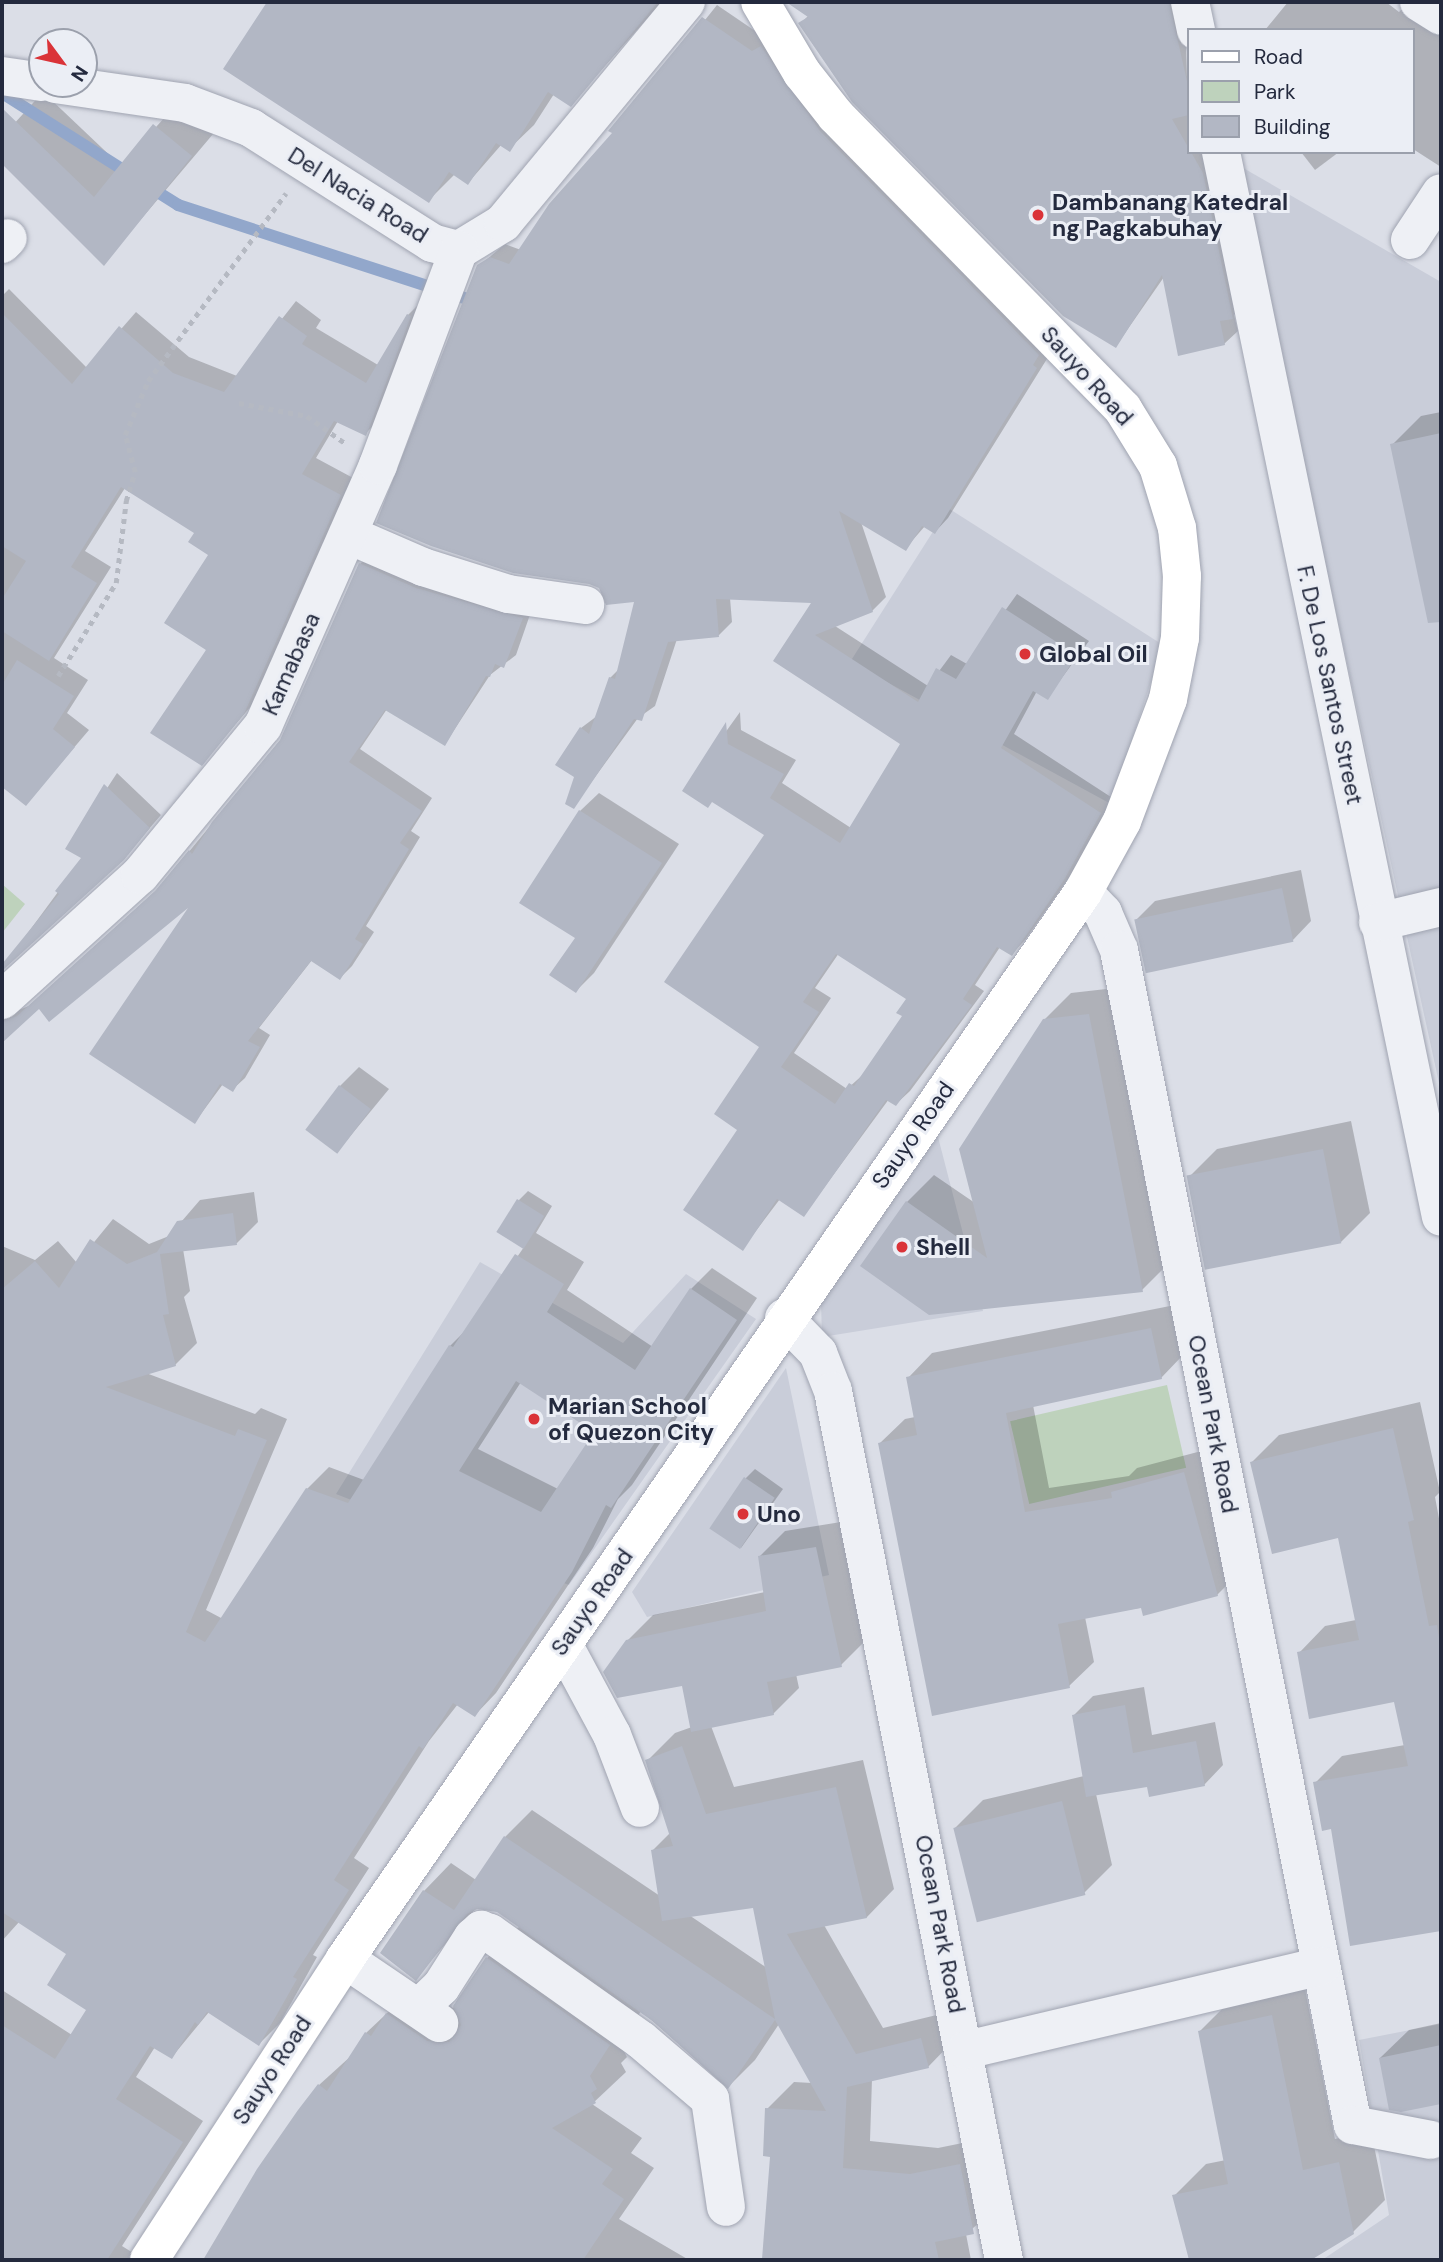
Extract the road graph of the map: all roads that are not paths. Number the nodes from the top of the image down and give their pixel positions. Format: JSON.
{"nodes":[{"id":1,"x":686,"y":2,"type":"edge"},
{"id":2,"x":760,"y":2,"type":"edge"},
{"id":3,"x":1190,"y":2,"type":"edge"},
{"id":4,"x":1419,"y":2,"type":"edge"},
{"id":5,"x":1441,"y":16,"type":"edge"},
{"id":6,"x":1196,"y":28,"type":"edge"},
{"id":7,"x":2,"y":76,"type":"edge"},
{"id":8,"x":28,"y":80,"type":"edge"},
{"id":9,"x":98,"y":90,"type":"edge"},
{"id":10,"x":1221,"y":154,"type":"edge"},
{"id":11,"x":1441,"y":193,"type":"edge"},
{"id":12,"x":1410,"y":240,"type":"dead end"},
{"id":13,"x":459,"y":250,"type":"junction"},
{"id":14,"x":349,"y":535,"type":"junction"},
{"id":15,"x":585,"y":606,"type":"dead end"},
{"id":16,"x":1083,"y":892,"type":"junction"},
{"id":17,"x":1441,"y":907,"type":"edge"},
{"id":18,"x":1378,"y":922,"type":"junction"},
{"id":19,"x":2,"y":1000,"type":"edge"},
{"id":20,"x":1441,"y":1217,"type":"edge"},
{"id":21,"x":784,"y":1318,"type":"junction"},
{"id":22,"x":564,"y":1644,"type":"junction"},
{"id":23,"x":640,"y":1808,"type":"dead end"},
{"id":24,"x":345,"y":1959,"type":"junction"},
{"id":25,"x":1321,"y":1966,"type":"junction"},
{"id":26,"x":965,"y":2050,"type":"junction"},
{"id":27,"x":1431,"y":2140,"type":"dead end"},
{"id":28,"x":726,"y":2207,"type":"dead end"},
{"id":29,"x":149,"y":2260,"type":"edge"},
{"id":30,"x":1004,"y":2260,"type":"edge"}],
"edges":[{"from":1,"to":13,"type":"street"},
{"from":2,"to":16,"type":"main road","name":"Sauyo Road"},
{"from":3,"to":6,"type":"street"},
{"from":4,"to":5,"type":"street"},
{"from":7,"to":8,"type":"street"},
{"from":9,"to":13,"type":"street","name":"Del Nacia Road"},
{"from":10,"to":18,"type":"street","name":"F. De Los Santos Street"},
{"from":11,"to":12,"type":"street"},
{"from":13,"to":14,"type":"street","name":"Kamabasa"},
{"from":14,"to":15,"type":"street"},
{"from":14,"to":19,"type":"street","name":"Kamabasa"},
{"from":16,"to":21,"type":"main road","name":"Sauyo Road"},
{"from":16,"to":25,"type":"street","name":"Ocean Park Road"},
{"from":17,"to":18,"type":"street"},
{"from":18,"to":20,"type":"street","name":"F. De Los Santos Street"},
{"from":21,"to":22,"type":"main road","name":"Sauyo Road"},
{"from":21,"to":26,"type":"street","name":"Ocean Park Road"},
{"from":22,"to":23,"type":"street"},
{"from":22,"to":24,"type":"main road","name":"Sauyo Road"},
{"from":24,"to":28,"type":"street"},
{"from":24,"to":29,"type":"main road","name":"Sauyo Road"},
{"from":25,"to":26,"type":"street"},
{"from":25,"to":27,"type":"street","name":"Ocean Park Road"},
{"from":26,"to":30,"type":"street","name":"Ocean Park Road"}]}
